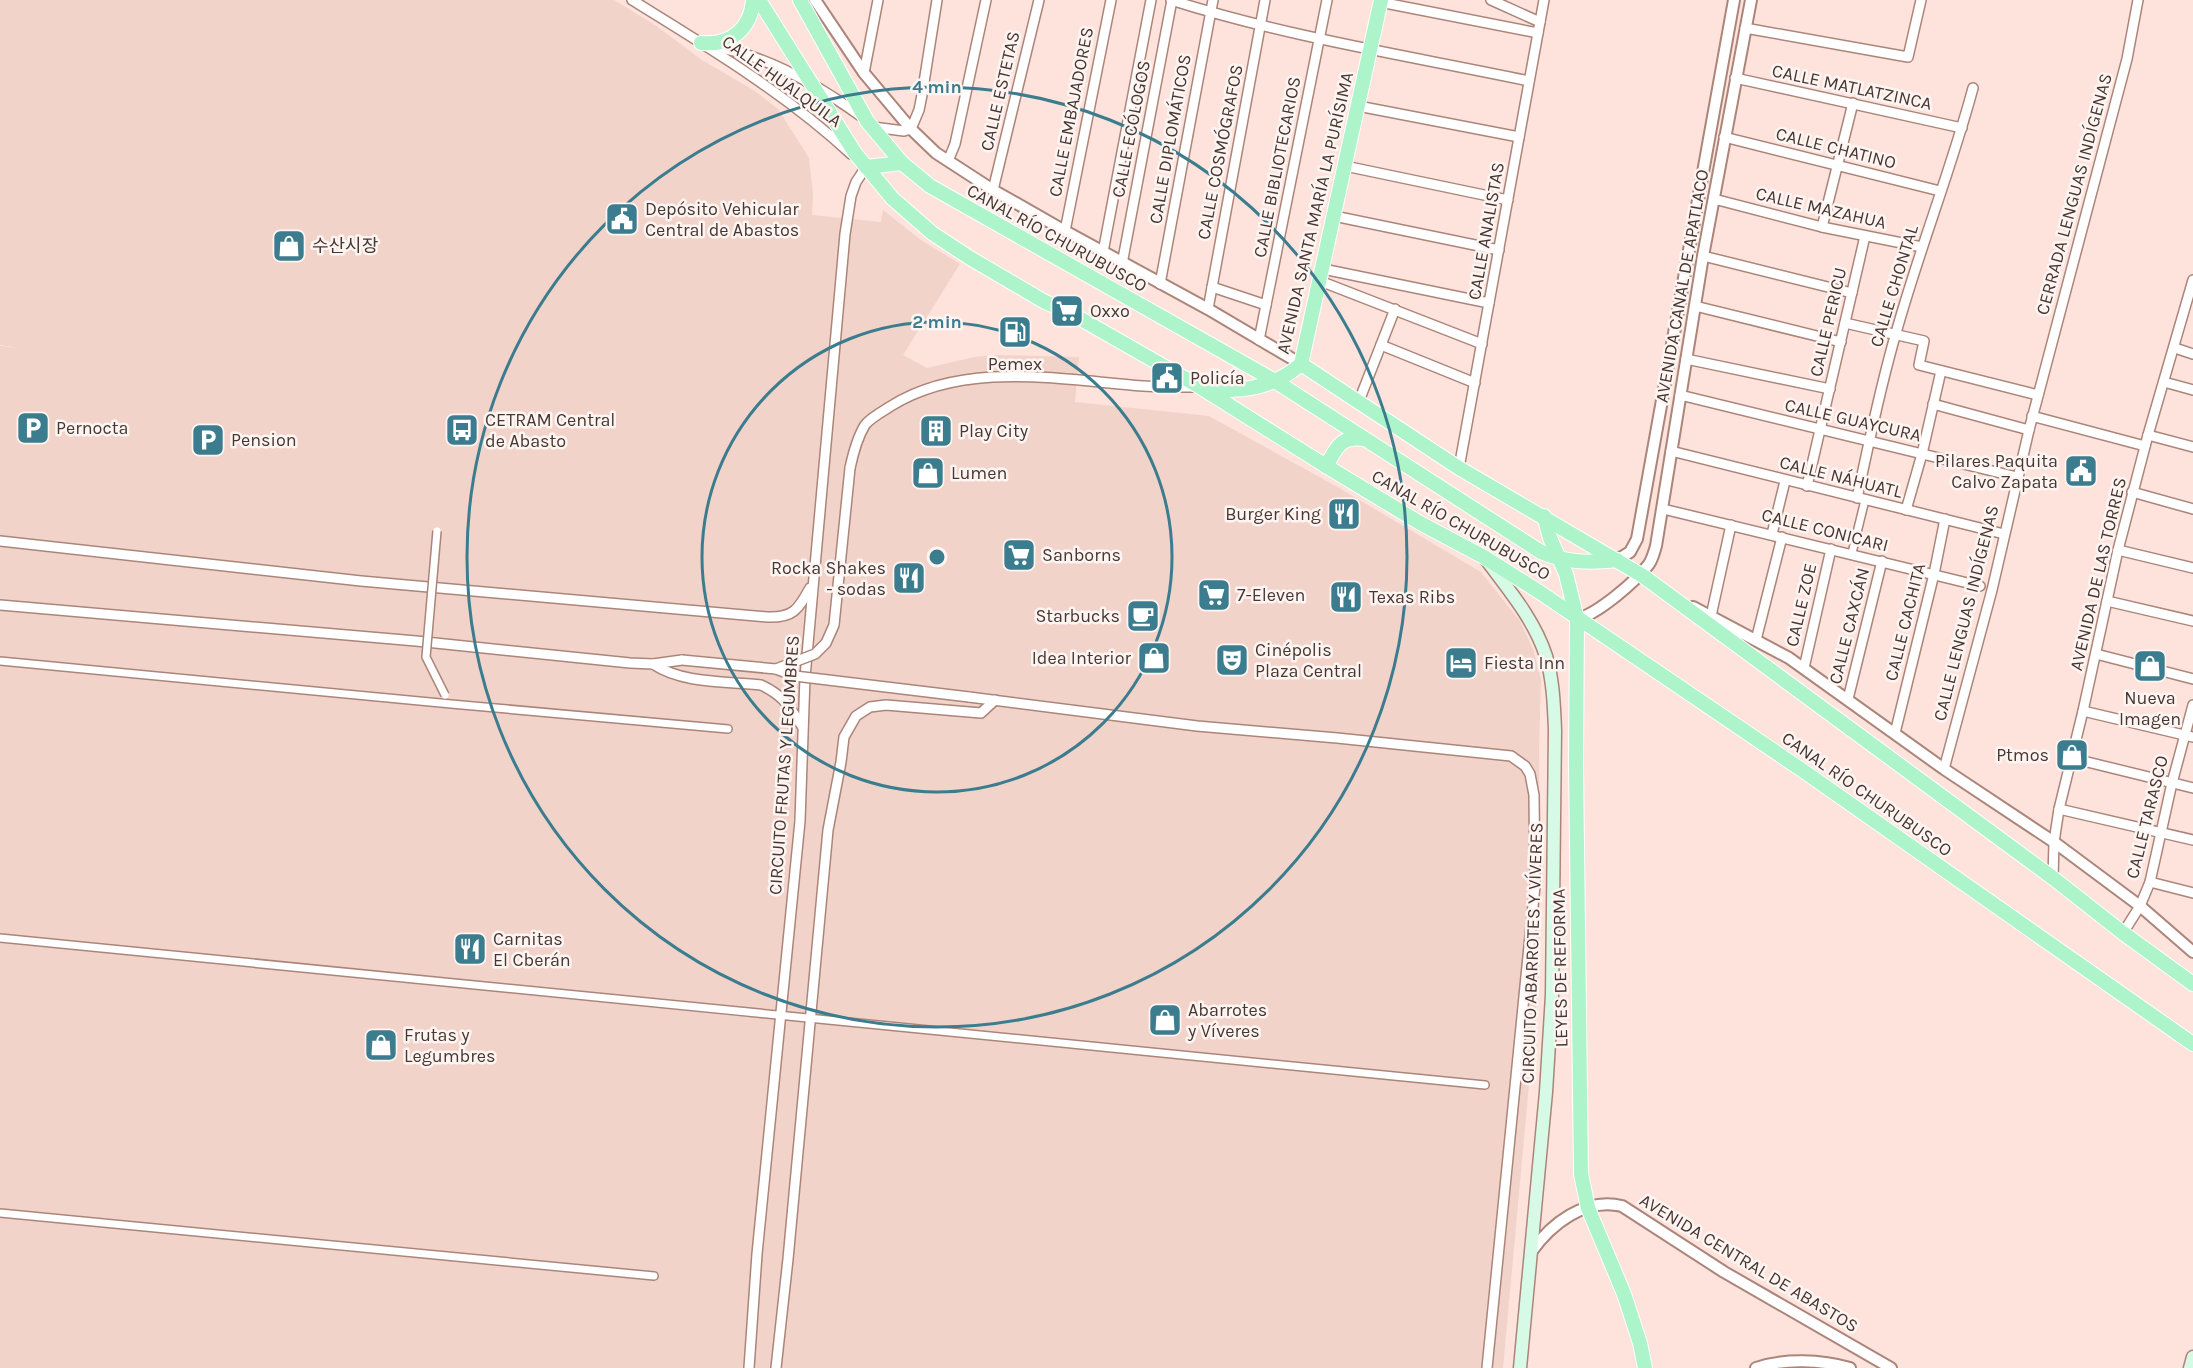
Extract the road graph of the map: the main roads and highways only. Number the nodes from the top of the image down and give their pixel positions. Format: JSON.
{"nodes":[{"id":1,"x":753,"y":0,"type":"edge"},
{"id":2,"x":759,"y":0,"type":"edge"},
{"id":3,"x":800,"y":0,"type":"edge"},
{"id":4,"x":1381,"y":1,"type":"edge"},
{"id":5,"x":703,"y":44,"type":"road end"},
{"id":6,"x":902,"y":164,"type":"junction"},
{"id":7,"x":866,"y":167,"type":"junction"},
{"id":8,"x":1301,"y":364,"type":"junction"},
{"id":9,"x":1275,"y":381,"type":"junction"},
{"id":10,"x":1200,"y":387,"type":"junction"},
{"id":11,"x":1369,"y":440,"type":"junction"},
{"id":12,"x":1326,"y":466,"type":"junction"},
{"id":13,"x":1544,"y":516,"type":"junction"},
{"id":14,"x":1484,"y":557,"type":"junction"},
{"id":15,"x":1561,"y":560,"type":"junction"},
{"id":16,"x":1617,"y":560,"type":"junction"},
{"id":17,"x":1577,"y":619,"type":"junction"},
{"id":18,"x":2193,"y":984,"type":"edge"},
{"id":19,"x":2193,"y":1044,"type":"edge"},
{"id":20,"x":2193,"y":1357,"type":"edge"},
{"id":21,"x":1520,"y":1368,"type":"edge"},
{"id":22,"x":1645,"y":1368,"type":"edge"},
{"id":23,"x":2190,"y":1368,"type":"edge"}],
"edges":[{"from":1,"to":5,"type":"main road"},
{"from":2,"to":7,"type":"main road","name":"CANAL RÍO CHURUBUSCO"},
{"from":3,"to":6,"type":"main road","name":"CANAL RÍO CHURUBUSCO"},
{"from":4,"to":8,"type":"main road","name":"AVENIDA SANTA MARÍA LA PURÍSIMA"},
{"from":6,"to":7,"type":"main road"},
{"from":6,"to":9,"type":"main road","name":"CANAL RÍO CHURUBUSCO"},
{"from":7,"to":10,"type":"main road","name":"CANAL RÍO CHURUBUSCO"},
{"from":8,"to":9,"type":"main road","name":"AVENIDA SANTA MARÍA LA PURÍSIMA"},
{"from":8,"to":13,"type":"main road","name":"CANAL RÍO CHURUBUSCO"},
{"from":9,"to":10,"type":"main road","name":"AVENIDA SANTA MARÍA LA PURÍSIMA"},
{"from":9,"to":11,"type":"main road","name":"CANAL RÍO CHURUBUSCO"},
{"from":10,"to":12,"type":"main road","name":"CANAL RÍO CHURUBUSCO"},
{"from":11,"to":12,"type":"main road"},
{"from":11,"to":15,"type":"main road","name":"CANAL RÍO CHURUBUSCO"},
{"from":12,"to":14,"type":"main road","name":"CANAL RÍO CHURUBUSCO"},
{"from":13,"to":15,"type":"main road","name":"LEYES DE REFORMA"},
{"from":13,"to":16,"type":"main road","name":"CANAL RÍO CHURUBUSCO"},
{"from":14,"to":17,"type":"main road","name":"CANAL RÍO CHURUBUSCO"},
{"from":14,"to":21,"type":"main road","name":"CIRCUITO ABARROTES Y VÍVERES"},
{"from":15,"to":16,"type":"main road","name":"CANAL RÍO CHURUBUSCO"},
{"from":15,"to":17,"type":"main road","name":"LEYES DE REFORMA"},
{"from":16,"to":18,"type":"main road","name":"CANAL RÍO CHURUBUSCO"},
{"from":17,"to":19,"type":"main road","name":"CANAL RÍO CHURUBUSCO"},
{"from":17,"to":22,"type":"main road","name":"LEYES DE REFORMA"},
{"from":20,"to":23,"type":"main road"}]}
